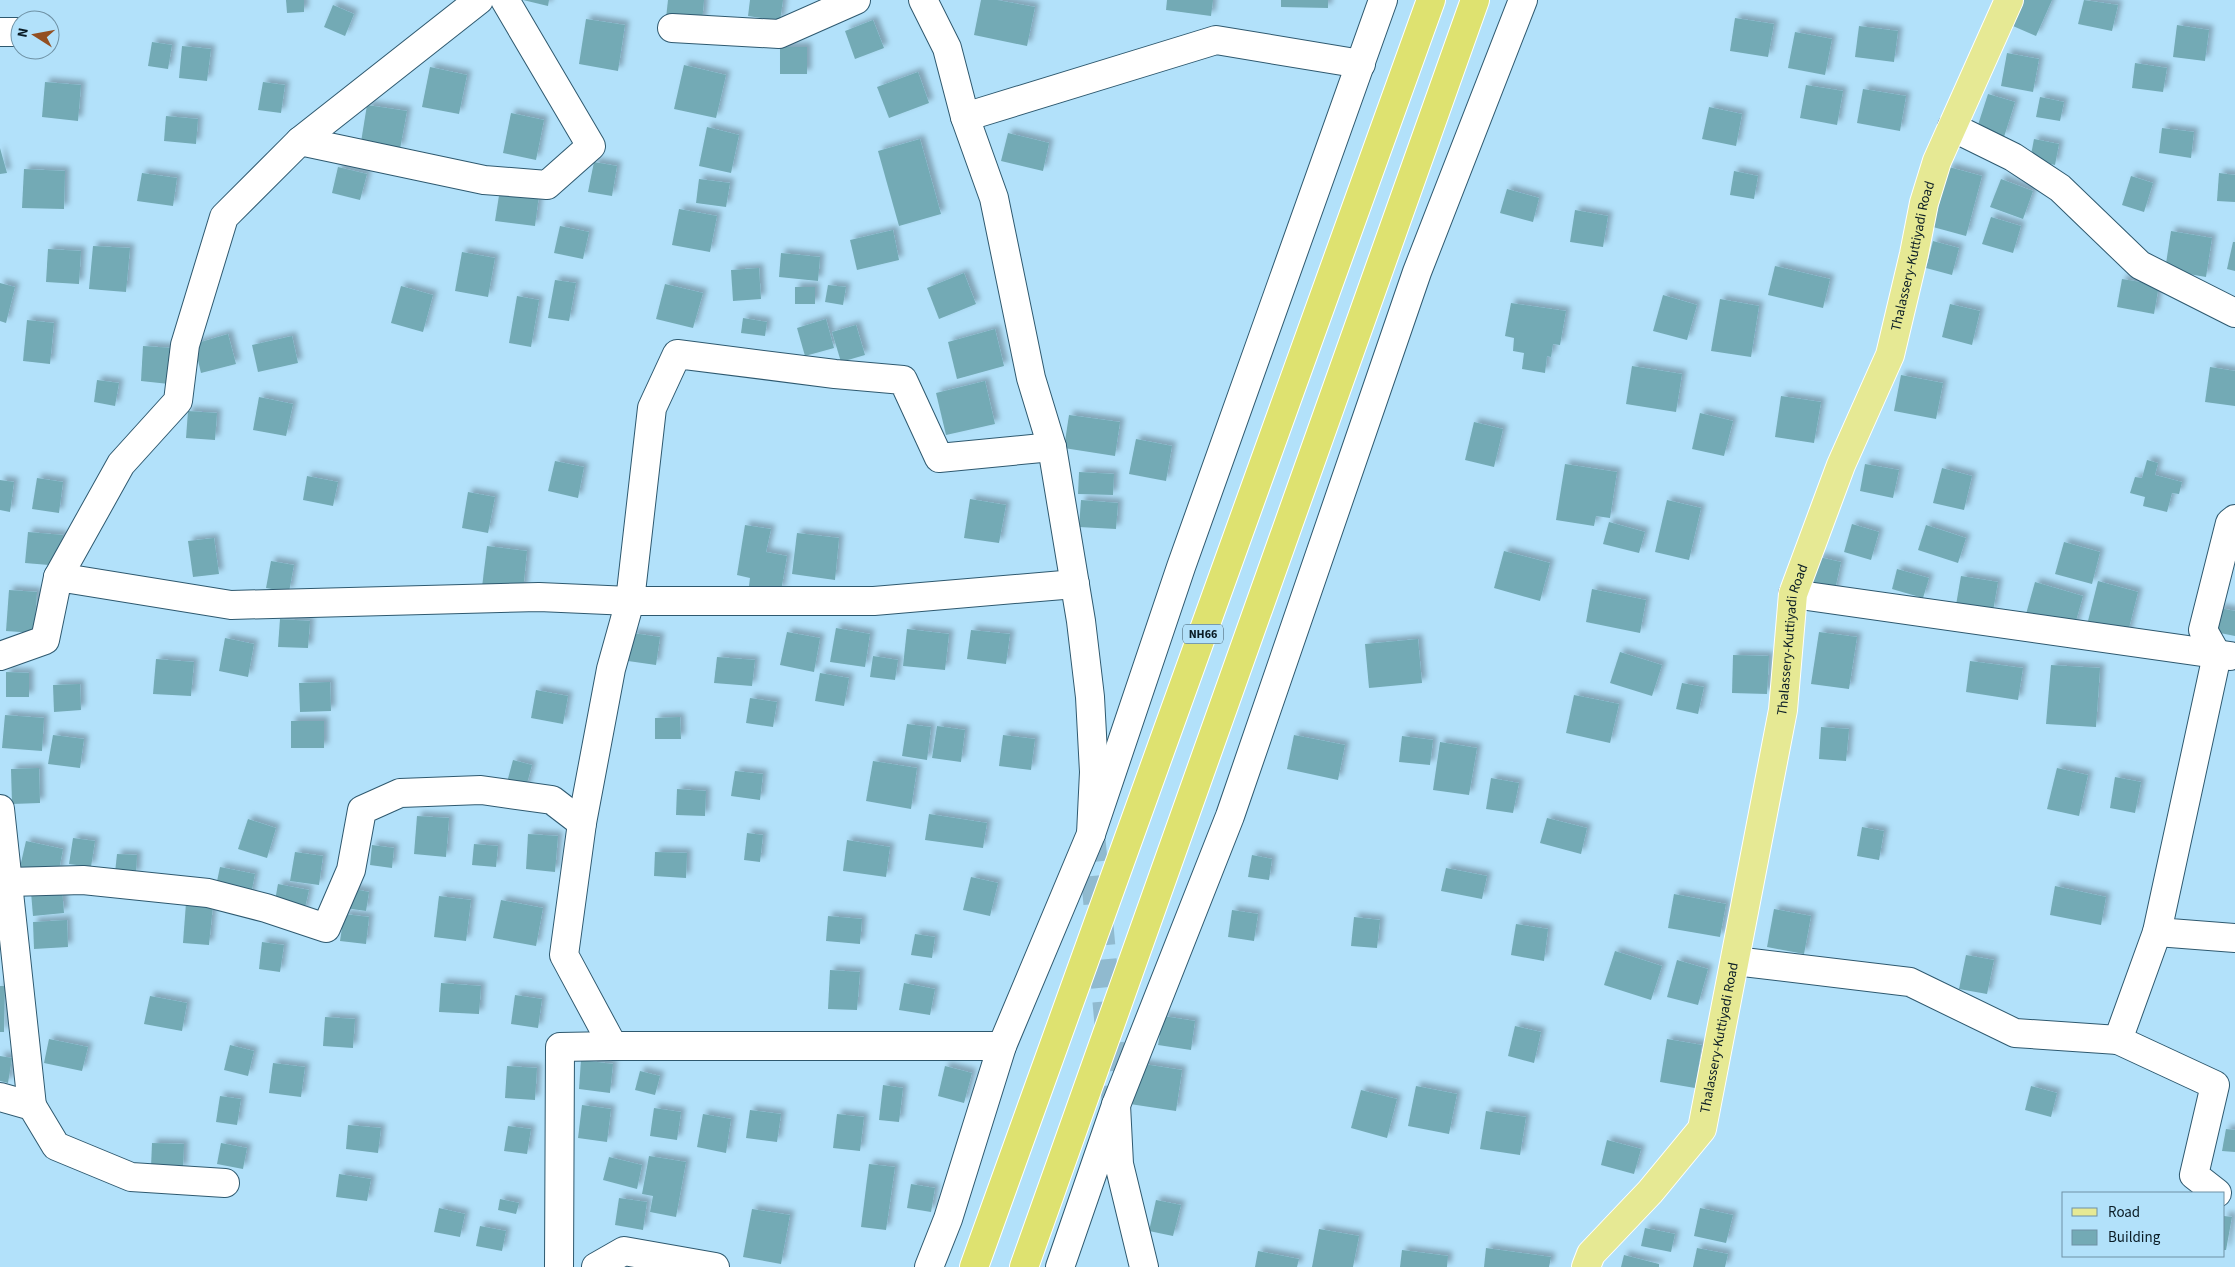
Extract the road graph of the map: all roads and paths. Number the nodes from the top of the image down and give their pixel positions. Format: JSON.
{"nodes":[{"id":1,"x":479,"y":0,"type":"edge"},
{"id":2,"x":505,"y":0,"type":"edge"},
{"id":3,"x":856,"y":0,"type":"edge"},
{"id":4,"x":922,"y":0,"type":"edge"},
{"id":5,"x":1382,"y":0,"type":"edge"},
{"id":6,"x":1431,"y":0,"type":"edge"},
{"id":7,"x":1475,"y":0,"type":"edge"},
{"id":8,"x":1523,"y":0,"type":"edge"},
{"id":9,"x":2009,"y":0,"type":"edge"},
{"id":10,"x":672,"y":28,"type":"dead end"},
{"id":11,"x":1361,"y":64,"type":"junction"},
{"id":12,"x":965,"y":117,"type":"junction"},
{"id":13,"x":1952,"y":128,"type":"junction"},
{"id":14,"x":300,"y":141,"type":"junction"},
{"id":15,"x":2235,"y":313,"type":"edge"},
{"id":16,"x":1052,"y":447,"type":"junction"},
{"id":17,"x":2235,"y":519,"type":"edge"},
{"id":18,"x":58,"y":577,"type":"junction"},
{"id":19,"x":1075,"y":584,"type":"junction"},
{"id":20,"x":1793,"y":594,"type":"junction"},
{"id":21,"x":630,"y":601,"type":"junction"},
{"id":22,"x":0,"y":656,"type":"edge"},
{"id":23,"x":2226,"y":656,"type":"edge"},
{"id":24,"x":0,"y":809,"type":"edge"},
{"id":25,"x":582,"y":823,"type":"junction"},
{"id":26,"x":1092,"y":834,"type":"junction"},
{"id":27,"x":8,"y":882,"type":"junction"},
{"id":28,"x":2157,"y":932,"type":"junction"},
{"id":29,"x":2235,"y":938,"type":"edge"},
{"id":30,"x":1735,"y":961,"type":"junction"},
{"id":31,"x":2118,"y":1040,"type":"junction"},
{"id":32,"x":613,"y":1046,"type":"junction"},
{"id":33,"x":1002,"y":1046,"type":"junction"},
{"id":34,"x":0,"y":1097,"type":"edge"},
{"id":35,"x":1116,"y":1105,"type":"junction"},
{"id":36,"x":32,"y":1106,"type":"junction"},
{"id":37,"x":225,"y":1183,"type":"dead end"},
{"id":38,"x":2216,"y":1192,"type":"edge"},
{"id":39,"x":559,"y":1267,"type":"edge"},
{"id":40,"x":596,"y":1267,"type":"edge"},
{"id":41,"x":715,"y":1267,"type":"edge"},
{"id":42,"x":929,"y":1267,"type":"edge"},
{"id":43,"x":974,"y":1267,"type":"edge"},
{"id":44,"x":1024,"y":1267,"type":"edge"},
{"id":45,"x":1060,"y":1267,"type":"edge"},
{"id":46,"x":1144,"y":1267,"type":"edge"},
{"id":47,"x":1586,"y":1267,"type":"edge"}],
"edges":[{"from":1,"to":14,"type":"street"},
{"from":2,"to":14,"type":"street"},
{"from":3,"to":10,"type":"street"},
{"from":4,"to":12,"type":"street"},
{"from":5,"to":11,"type":"street"},
{"from":6,"to":43,"type":"highway","number":"NH66"},
{"from":7,"to":44,"type":"highway"},
{"from":8,"to":35,"type":"street"},
{"from":9,"to":13,"type":"main road","name":"Thalassery-Kuttiyadi Road"},
{"from":11,"to":12,"type":"street"},
{"from":11,"to":26,"type":"street"},
{"from":12,"to":16,"type":"street"},
{"from":13,"to":15,"type":"street"},
{"from":13,"to":20,"type":"main road","name":"Thalassery-Kuttiyadi Road"},
{"from":14,"to":18,"type":"street"},
{"from":16,"to":19,"type":"street"},
{"from":16,"to":21,"type":"street"},
{"from":17,"to":23,"type":"street"},
{"from":18,"to":21,"type":"street"},
{"from":18,"to":22,"type":"street"},
{"from":19,"to":21,"type":"street"},
{"from":19,"to":26,"type":"street"},
{"from":20,"to":23,"type":"street"},
{"from":20,"to":30,"type":"main road","name":"Thalassery-Kuttiyadi Road"},
{"from":21,"to":25,"type":"street"},
{"from":23,"to":28,"type":"street"},
{"from":24,"to":27,"type":"street"},
{"from":25,"to":27,"type":"street"},
{"from":25,"to":32,"type":"street"},
{"from":26,"to":33,"type":"street"},
{"from":27,"to":36,"type":"street"},
{"from":28,"to":29,"type":"street"},
{"from":28,"to":31,"type":"street"},
{"from":30,"to":31,"type":"street"},
{"from":30,"to":47,"type":"main road","name":"Thalassery-Kuttiyadi Road"},
{"from":31,"to":38,"type":"street"},
{"from":32,"to":33,"type":"street"},
{"from":32,"to":39,"type":"street"},
{"from":33,"to":42,"type":"street"},
{"from":34,"to":36,"type":"street"},
{"from":35,"to":45,"type":"street"},
{"from":35,"to":46,"type":"street"},
{"from":36,"to":37,"type":"street"},
{"from":40,"to":41,"type":"street"}]}
